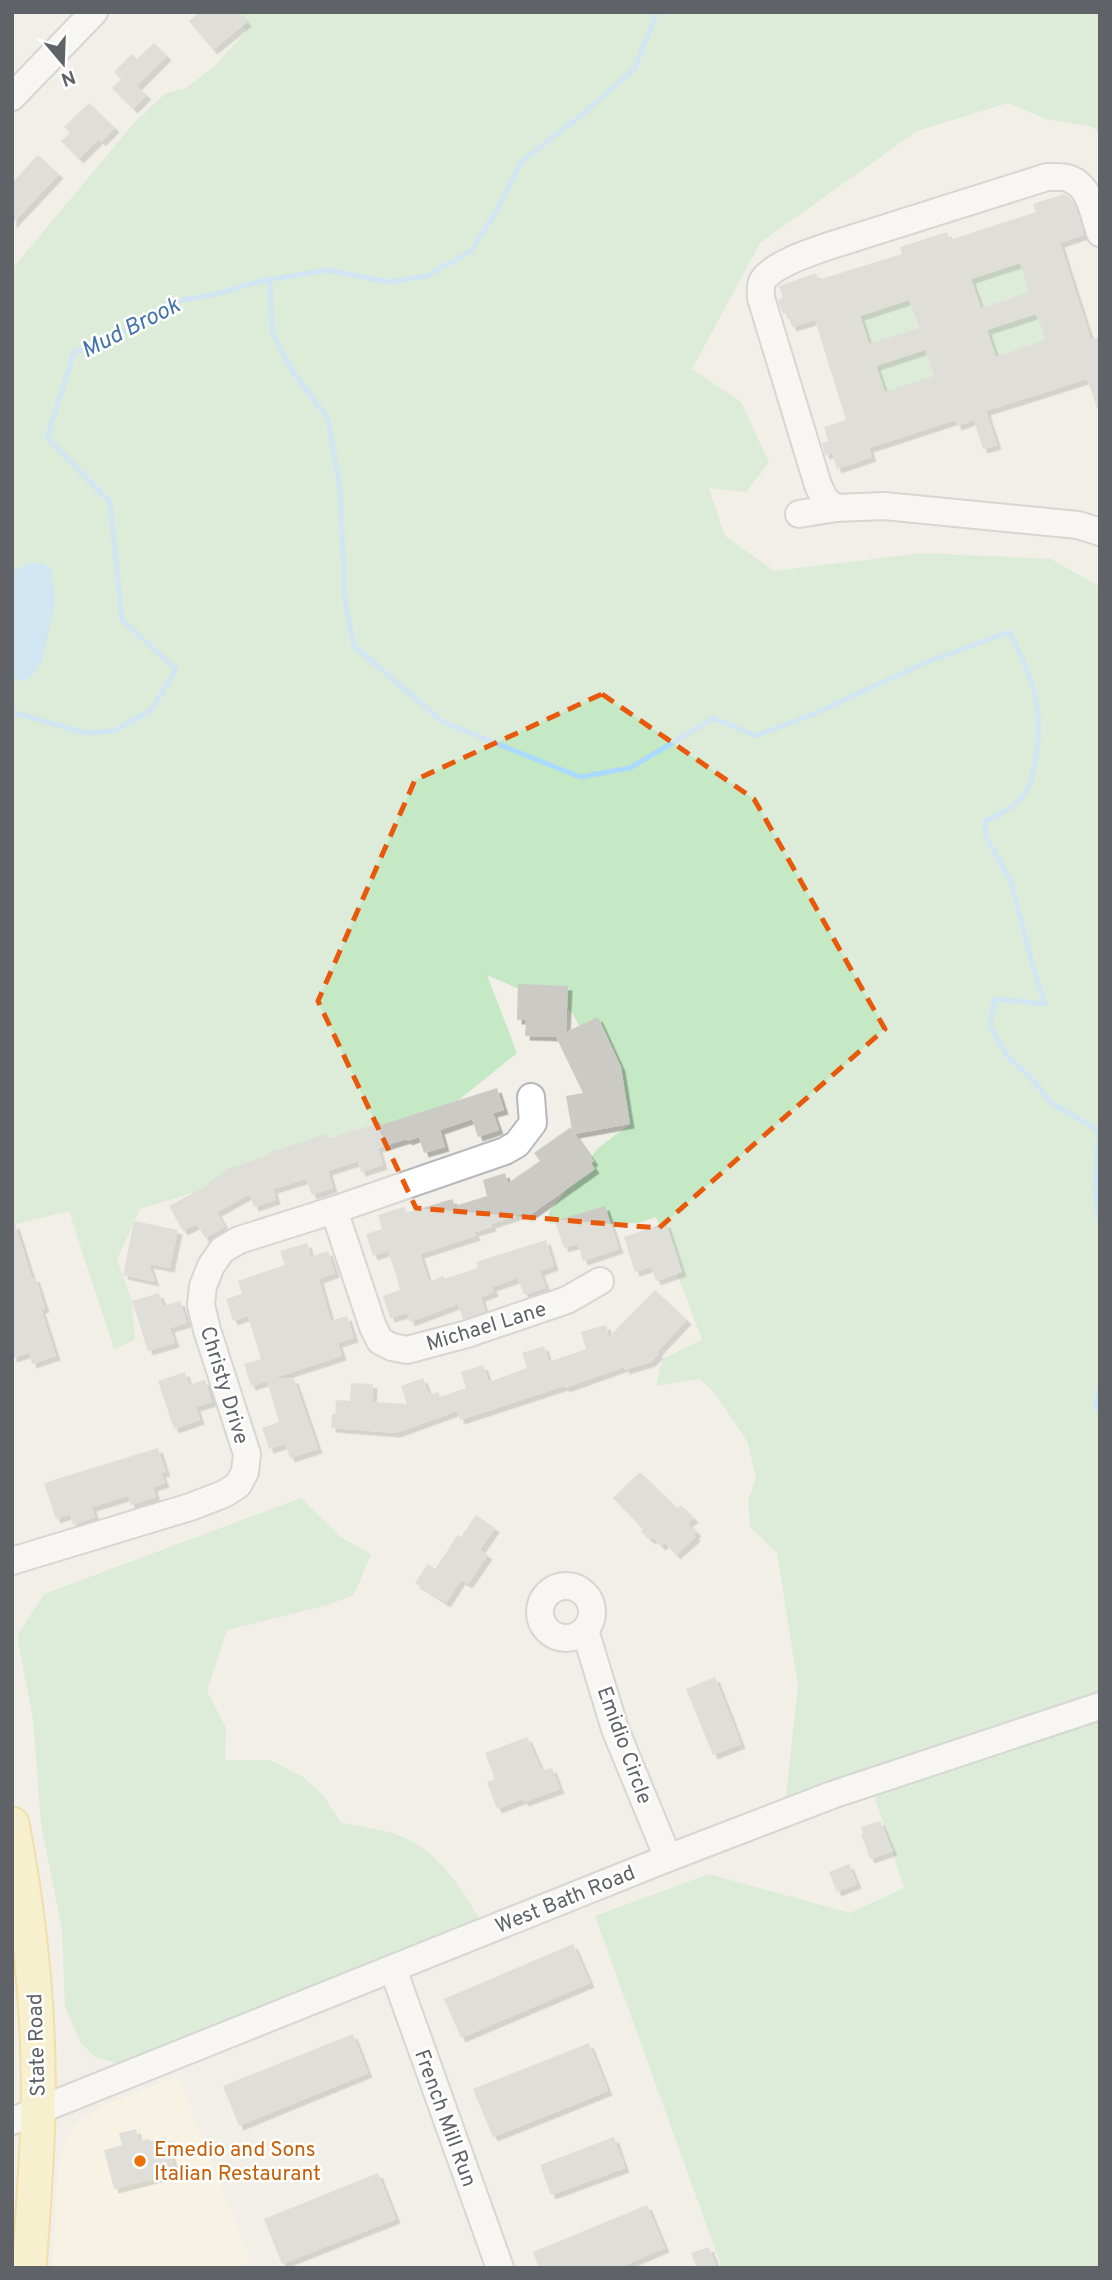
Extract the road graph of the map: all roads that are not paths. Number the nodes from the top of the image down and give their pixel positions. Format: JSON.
{"nodes":[{"id":1,"x":94,"y":12,"type":"edge"},
{"id":2,"x":12,"y":97,"type":"edge"},
{"id":3,"x":1100,"y":233,"type":"edge"},
{"id":4,"x":836,"y":508,"type":"junction"},
{"id":5,"x":799,"y":514,"type":"dead end"},
{"id":6,"x":1100,"y":531,"type":"edge"},
{"id":7,"x":531,"y":1097,"type":"dead end"},
{"id":8,"x":334,"y":1210,"type":"junction"},
{"id":9,"x":600,"y":1281,"type":"dead end"},
{"id":10,"x":12,"y":1561,"type":"edge"},
{"id":11,"x":585,"y":1630,"type":"dead end"},
{"id":12,"x":1100,"y":1706,"type":"edge"},
{"id":13,"x":12,"y":1824,"type":"edge"},
{"id":14,"x":668,"y":1858,"type":"junction"},
{"id":15,"x":393,"y":1969,"type":"junction"},
{"id":16,"x":25,"y":2116,"type":"edge"},
{"id":17,"x":29,"y":2268,"type":"edge"},
{"id":18,"x":500,"y":2268,"type":"edge"}],
"edges":[{"from":1,"to":2,"type":"street"},
{"from":3,"to":4,"type":"street"},
{"from":4,"to":5,"type":"street"},
{"from":4,"to":6,"type":"street"},
{"from":7,"to":8,"type":"street","name":"Christy Drive"},
{"from":8,"to":9,"type":"street","name":"Michael Lane"},
{"from":8,"to":10,"type":"street","name":"Christy Drive"},
{"from":11,"to":14,"type":"street","name":"Emidio Circle"},
{"from":12,"to":14,"type":"street","name":"West Bath Road"},
{"from":13,"to":16,"type":"main road","name":"State Road"},
{"from":14,"to":15,"type":"street","name":"West Bath Road"},
{"from":15,"to":16,"type":"street","name":"West Bath Road"},
{"from":15,"to":18,"type":"street","name":"French Mill Run"},
{"from":16,"to":17,"type":"main road","name":"State Road"}]}
